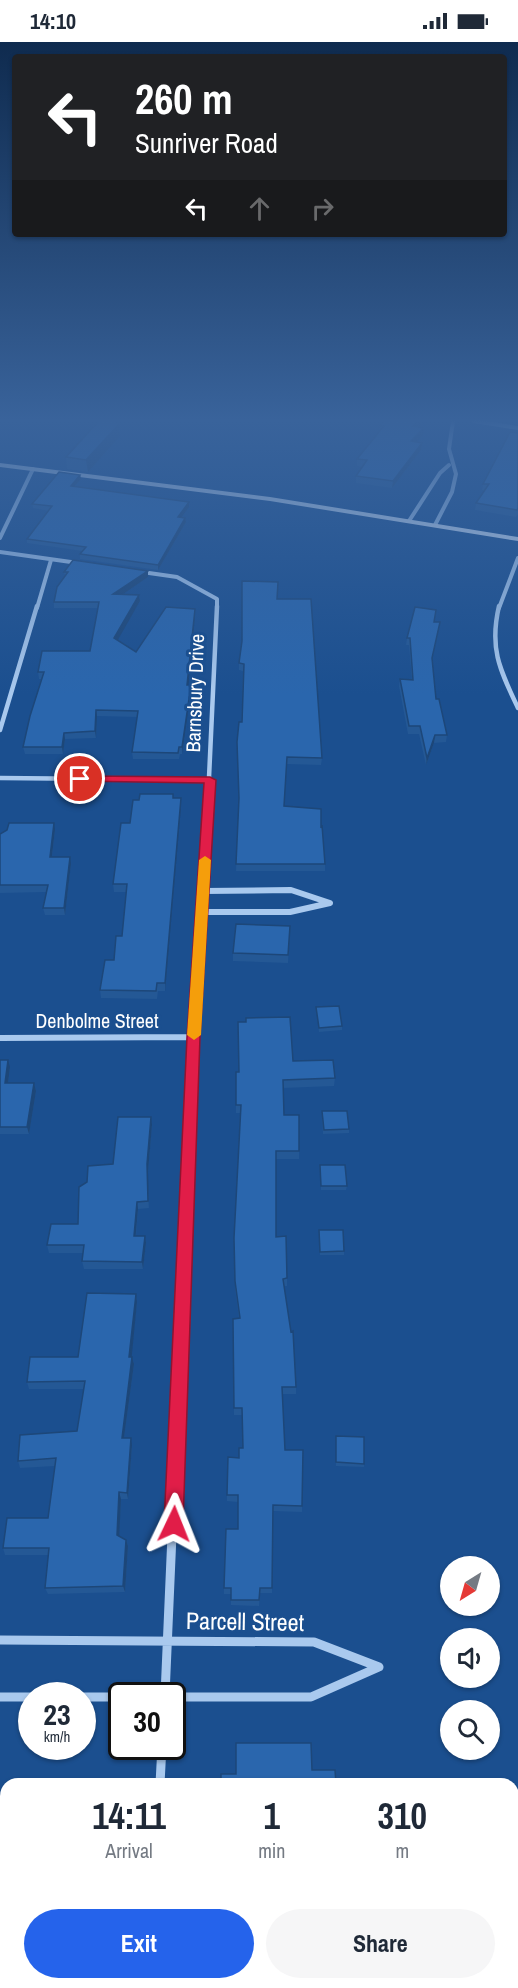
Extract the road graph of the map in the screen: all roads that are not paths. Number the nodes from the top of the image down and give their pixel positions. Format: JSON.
{"nodes":[{"id":1,"x":13,"y":512,"type":"edge"},
{"id":2,"x":348,"y":512,"type":"edge"},
{"id":3,"x":415,"y":512,"type":"edge"},
{"id":4,"x":441,"y":512,"type":"edge"},
{"id":5,"x":409,"y":521,"type":"junction"},
{"id":6,"x":435,"y":525,"type":"junction"},
{"id":7,"x":0,"y":538,"type":"edge"},
{"id":8,"x":518,"y":539,"type":"edge"},
{"id":9,"x":0,"y":552,"type":"edge"},
{"id":10,"x":518,"y":558,"type":"edge"},
{"id":11,"x":51,"y":560,"type":"junction"},
{"id":12,"x":87,"y":565,"type":"edge"},
{"id":13,"x":134,"y":571,"type":"edge"},
{"id":14,"x":518,"y":708,"type":"edge"},
{"id":15,"x":0,"y":730,"type":"edge"},
{"id":16,"x":0,"y":778,"type":"edge"},
{"id":17,"x":210,"y":780,"type":"junction"},
{"id":18,"x":203,"y":891,"type":"junction"},
{"id":19,"x":202,"y":912,"type":"junction"},
{"id":20,"x":194,"y":1037,"type":"junction"},
{"id":21,"x":0,"y":1038,"type":"edge"},
{"id":22,"x":0,"y":1640,"type":"edge"},
{"id":23,"x":169,"y":1640,"type":"junction"},
{"id":24,"x":166,"y":1682,"type":"edge"},
{"id":25,"x":0,"y":1697,"type":"edge"},
{"id":26,"x":18,"y":1697,"type":"edge"},
{"id":27,"x":186,"y":1697,"type":"edge"},
{"id":28,"x":161,"y":1760,"type":"edge"},
{"id":29,"x":160,"y":1778,"type":"edge"}],
"edges":[{"from":1,"to":7,"type":"street"},
{"from":2,"to":5,"type":"street"},
{"from":3,"to":5,"type":"street"},
{"from":4,"to":6,"type":"street"},
{"from":5,"to":6,"type":"street"},
{"from":6,"to":8,"type":"street"},
{"from":9,"to":11,"type":"street"},
{"from":10,"to":14,"type":"street"},
{"from":11,"to":12,"type":"street"},
{"from":11,"to":15,"type":"street"},
{"from":13,"to":17,"type":"street","name":"Barnsbury Drive"},
{"from":16,"to":17,"type":"street"},
{"from":17,"to":18,"type":"street","name":"Barnsbury Drive"},
{"from":18,"to":19,"type":"street","name":"Barnsbury Drive"},
{"from":18,"to":19,"type":"street"},
{"from":19,"to":20,"type":"street","name":"Barnsbury Drive"},
{"from":20,"to":21,"type":"street","name":"Denbolme Street"},
{"from":20,"to":23,"type":"street","name":"Barnsbury Drive"},
{"from":22,"to":23,"type":"street","name":"Parcell Street"},
{"from":23,"to":24,"type":"street","name":"Barnsbury Drive"},
{"from":23,"to":27,"type":"street","name":"Parcell Street"},
{"from":25,"to":26,"type":"street"},
{"from":28,"to":29,"type":"street"}]}
